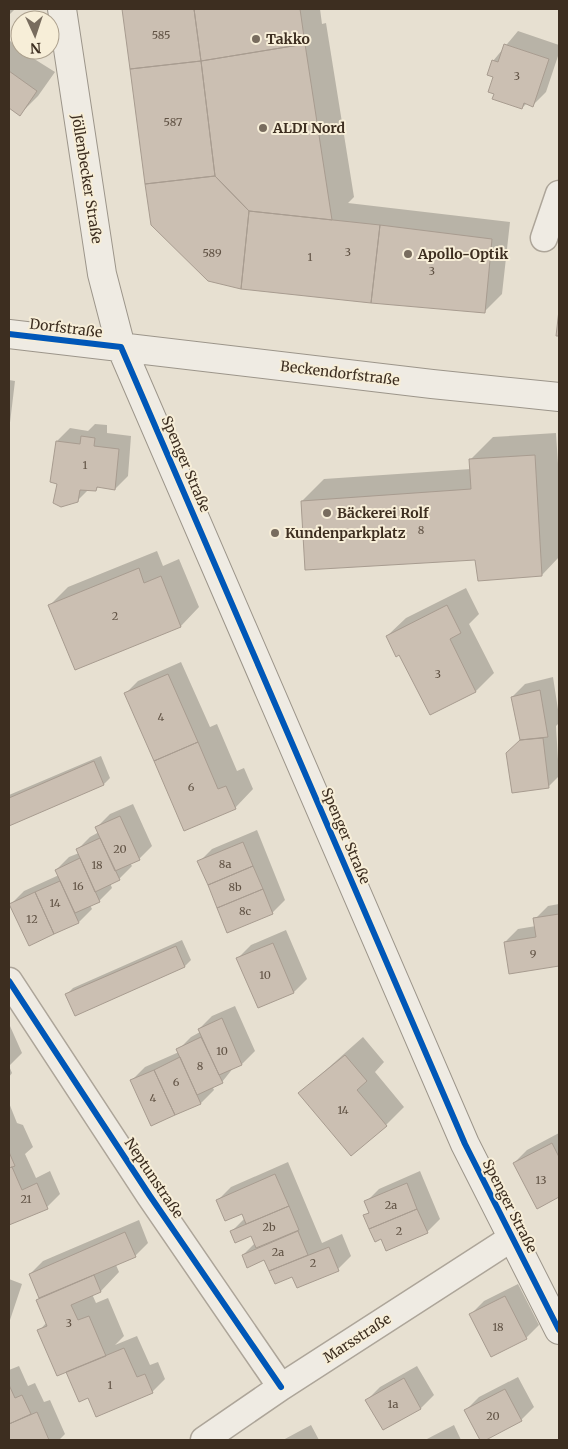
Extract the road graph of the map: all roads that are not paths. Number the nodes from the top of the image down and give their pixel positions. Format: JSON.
{"nodes":[{"id":1,"x":62,"y":9,"type":"edge"},
{"id":2,"x":559,"y":194,"type":"edge"},
{"id":3,"x":544,"y":238,"type":"dead end"},
{"id":4,"x":9,"y":334,"type":"edge"},
{"id":5,"x":121,"y":347,"type":"junction"},
{"id":6,"x":559,"y":397,"type":"edge"},
{"id":7,"x":9,"y":981,"type":"edge"},
{"id":8,"x":512,"y":1238,"type":"junction"},
{"id":9,"x":558,"y":1324,"type":"edge"},
{"id":10,"x":281,"y":1387,"type":"junction"},
{"id":11,"x":204,"y":1440,"type":"edge"}],
"edges":[{"from":1,"to":5,"type":"main road","name":"Jöllenbecker Straße"},
{"from":2,"to":3,"type":"street"},
{"from":4,"to":5,"type":"main road","name":"Dorfstraße"},
{"from":5,"to":6,"type":"main road","name":"Beckendorfstraße"},
{"from":5,"to":8,"type":"main road","name":"Spenger Straße"},
{"from":7,"to":10,"type":"street","name":"Neptunstraße"},
{"from":8,"to":9,"type":"main road","name":"Spenger Straße"},
{"from":8,"to":10,"type":"street","name":"Marsstraße"},
{"from":10,"to":11,"type":"street","name":"Marsstraße"}]}
